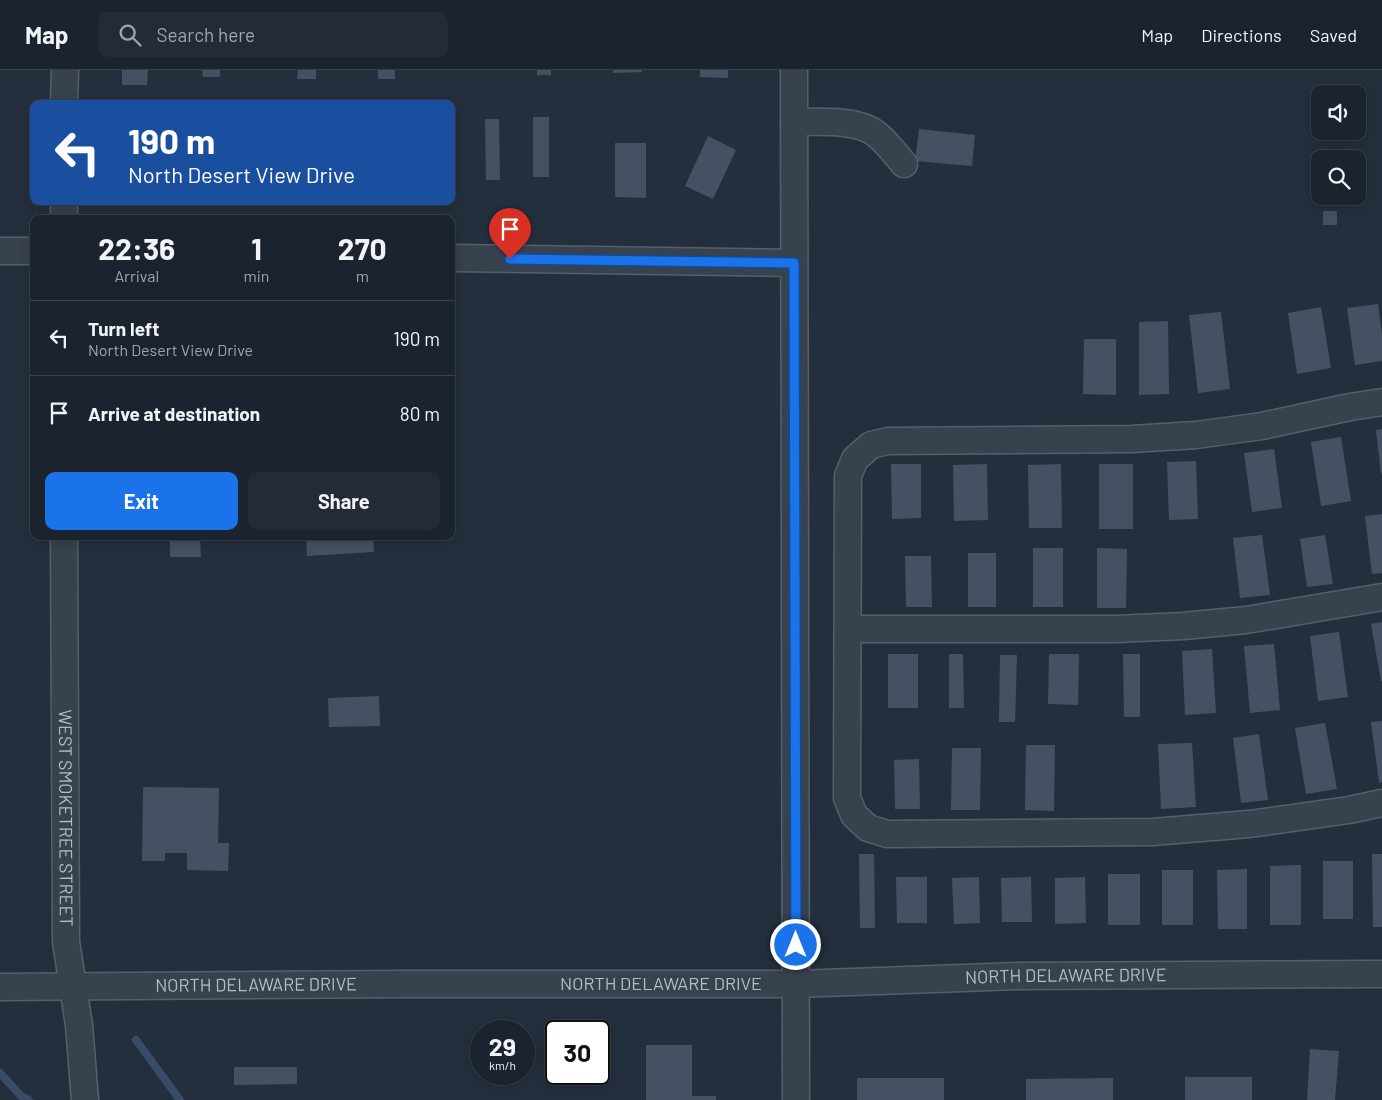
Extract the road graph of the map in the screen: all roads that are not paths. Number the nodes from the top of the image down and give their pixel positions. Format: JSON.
{"nodes":[{"id":1,"x":65,"y":70,"type":"edge"},
{"id":2,"x":794,"y":70,"type":"edge"},
{"id":3,"x":64,"y":100,"type":"edge"},
{"id":4,"x":794,"y":122,"type":"junction"},
{"id":5,"x":904,"y":164,"type":"dead end"},
{"id":6,"x":0,"y":251,"type":"edge"},
{"id":7,"x":30,"y":251,"type":"edge"},
{"id":8,"x":455,"y":258,"type":"edge"},
{"id":9,"x":794,"y":263,"type":"junction"},
{"id":10,"x":1382,"y":402,"type":"edge"},
{"id":11,"x":64,"y":540,"type":"edge"},
{"id":12,"x":1382,"y":597,"type":"edge"},
{"id":13,"x":848,"y":629,"type":"junction"},
{"id":14,"x":1382,"y":803,"type":"edge"},
{"id":15,"x":1382,"y":974,"type":"edge"},
{"id":16,"x":796,"y":984,"type":"junction"},
{"id":17,"x":0,"y":987,"type":"edge"},
{"id":18,"x":73,"y":987,"type":"junction"},
{"id":19,"x":85,"y":1100,"type":"edge"},
{"id":20,"x":796,"y":1100,"type":"edge"}],
"edges":[{"from":1,"to":3,"type":"street"},
{"from":2,"to":4,"type":"street"},
{"from":4,"to":5,"type":"street"},
{"from":4,"to":9,"type":"street"},
{"from":6,"to":7,"type":"street"},
{"from":8,"to":9,"type":"street"},
{"from":9,"to":16,"type":"street"},
{"from":10,"to":13,"type":"street"},
{"from":11,"to":18,"type":"street","name":"WEST SMOKETREE STREET"},
{"from":12,"to":13,"type":"street"},
{"from":13,"to":14,"type":"street"},
{"from":15,"to":16,"type":"street","name":"NORTH DELAWARE DRIVE"},
{"from":16,"to":18,"type":"street","name":"NORTH DELAWARE DRIVE"},
{"from":16,"to":20,"type":"street"},
{"from":17,"to":18,"type":"street","name":"NORTH DELAWARE DRIVE"},
{"from":18,"to":19,"type":"street","name":"WEST SMOKETREE STREET"}]}
